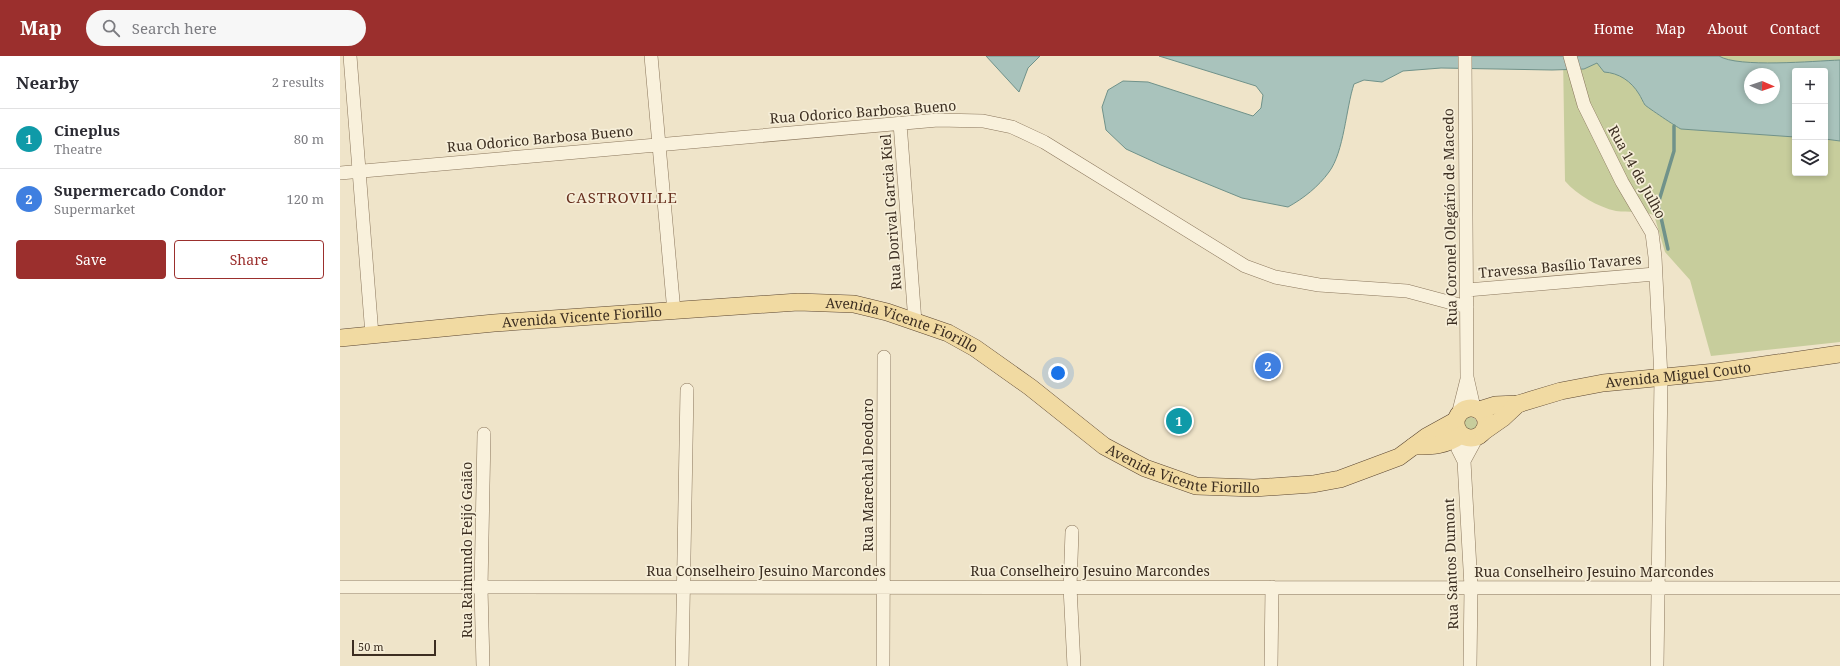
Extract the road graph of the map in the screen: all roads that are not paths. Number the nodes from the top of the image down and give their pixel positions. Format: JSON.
{"nodes":[{"id":1,"x":350,"y":56,"type":"edge"},
{"id":2,"x":651,"y":56,"type":"edge"},
{"id":3,"x":1465,"y":56,"type":"edge"},
{"id":4,"x":1570,"y":56,"type":"edge"},
{"id":5,"x":900,"y":123,"type":"junction"},
{"id":6,"x":659,"y":145,"type":"junction"},
{"id":7,"x":358,"y":172,"type":"junction"},
{"id":8,"x":340,"y":173,"type":"edge"},
{"id":9,"x":1655,"y":274,"type":"junction"},
{"id":10,"x":1467,"y":290,"type":"junction"},
{"id":11,"x":1467,"y":307,"type":"junction"},
{"id":12,"x":674,"y":312,"type":"junction"},
{"id":13,"x":916,"y":322,"type":"junction"},
{"id":14,"x":372,"y":335,"type":"junction"},
{"id":15,"x":340,"y":338,"type":"edge"},
{"id":16,"x":1840,"y":354,"type":"edge"},
{"id":17,"x":884,"y":357,"type":"dead end"},
{"id":18,"x":1467,"y":377,"type":"junction"},
{"id":19,"x":1661,"y":378,"type":"junction"},
{"id":20,"x":687,"y":390,"type":"dead end"},
{"id":21,"x":1518,"y":404,"type":"junction"},
{"id":22,"x":1476,"y":409,"type":"junction"},
{"id":23,"x":1466,"y":429,"type":"junction"},
{"id":24,"x":484,"y":434,"type":"dead end"},
{"id":25,"x":1072,"y":532,"type":"dead end"},
{"id":26,"x":683,"y":586,"type":"junction"},
{"id":27,"x":340,"y":587,"type":"edge"},
{"id":28,"x":883,"y":587,"type":"junction"},
{"id":29,"x":1070,"y":587,"type":"junction"},
{"id":30,"x":1272,"y":587,"type":"junction"},
{"id":31,"x":1471,"y":587,"type":"junction"},
{"id":32,"x":481,"y":588,"type":"junction"},
{"id":33,"x":1659,"y":588,"type":"junction"},
{"id":34,"x":1840,"y":588,"type":"edge"},
{"id":35,"x":484,"y":666,"type":"edge"},
{"id":36,"x":682,"y":666,"type":"edge"},
{"id":37,"x":883,"y":666,"type":"edge"},
{"id":38,"x":1074,"y":666,"type":"edge"},
{"id":39,"x":1271,"y":666,"type":"edge"},
{"id":40,"x":1470,"y":666,"type":"edge"},
{"id":41,"x":1657,"y":666,"type":"edge"}],
"edges":[{"from":1,"to":7,"type":"street"},
{"from":2,"to":6,"type":"street"},
{"from":3,"to":10,"type":"street","name":"Rua Coronel Olegário de Macedo"},
{"from":4,"to":9,"type":"street","name":"Rua 14 de Julho"},
{"from":5,"to":6,"type":"street","name":"Rua Odorico Barbosa Bueno"},
{"from":5,"to":11,"type":"street","name":"Rua Odorico Barbosa Bueno"},
{"from":5,"to":13,"type":"street","name":"Rua Dorival Garcia Kiel"},
{"from":6,"to":7,"type":"street","name":"Rua Odorico Barbosa Bueno"},
{"from":6,"to":12,"type":"street"},
{"from":7,"to":8,"type":"street","name":"Rua Odorico Barbosa Bueno"},
{"from":7,"to":14,"type":"street"},
{"from":9,"to":10,"type":"street","name":"Travessa Basílio Tavares"},
{"from":9,"to":19,"type":"street","name":"Rua 14 de Julho"},
{"from":10,"to":11,"type":"street","name":"Rua Coronel Olegário de Macedo"},
{"from":11,"to":18,"type":"street","name":"Rua Coronel Olegário de Macedo"},
{"from":12,"to":13,"type":"main road","name":"Avenida Vicente Fiorillo"},
{"from":12,"to":14,"type":"main road","name":"Avenida Vicente Fiorillo"},
{"from":13,"to":23,"type":"main road","name":"Avenida Vicente Fiorillo"},
{"from":14,"to":15,"type":"main road","name":"Avenida Vicente Fiorillo"},
{"from":16,"to":19,"type":"main road","name":"Avenida Miguel Couto"},
{"from":17,"to":28,"type":"street","name":"Rua Marechal Deodoro"},
{"from":18,"to":22,"type":"street"},
{"from":18,"to":23,"type":"street"},
{"from":19,"to":21,"type":"main road","name":"Avenida Miguel Couto"},
{"from":19,"to":33,"type":"street","name":"Rua 14 de Julho"},
{"from":20,"to":26,"type":"street"},
{"from":21,"to":22,"type":"main road"},
{"from":21,"to":23,"type":"main road"},
{"from":22,"to":23,"type":"main road"},
{"from":22,"to":23,"type":"main road"},
{"from":23,"to":31,"type":"street","name":"Rua Santos Dumont"},
{"from":24,"to":32,"type":"street","name":"Rua Raimundo Feijó Gaião"},
{"from":25,"to":29,"type":"street"},
{"from":26,"to":28,"type":"street","name":"Rua Conselheiro Jesuino Marcondes"},
{"from":26,"to":32,"type":"street","name":"Rua Conselheiro Jesuino Marcondes"},
{"from":26,"to":36,"type":"street"},
{"from":27,"to":32,"type":"street","name":"Rua Conselheiro Jesuino Marcondes"},
{"from":28,"to":29,"type":"street","name":"Rua Conselheiro Jesuino Marcondes"},
{"from":28,"to":37,"type":"street","name":"Rua Marechal Deodoro"},
{"from":29,"to":30,"type":"street","name":"Rua Conselheiro Jesuino Marcondes"},
{"from":29,"to":38,"type":"street"},
{"from":30,"to":31,"type":"street","name":"Rua Conselheiro Jesuino Marcondes"},
{"from":30,"to":39,"type":"street"},
{"from":31,"to":33,"type":"street","name":"Rua Conselheiro Jesuino Marcondes"},
{"from":31,"to":40,"type":"street","name":"Rua Santos Dumont"},
{"from":32,"to":35,"type":"street","name":"Rua Raimundo Feijó Gaião"},
{"from":33,"to":34,"type":"street","name":"Rua Conselheiro Jesuino Marcondes"},
{"from":33,"to":41,"type":"street","name":"Rua 14 de Julho"}]}
